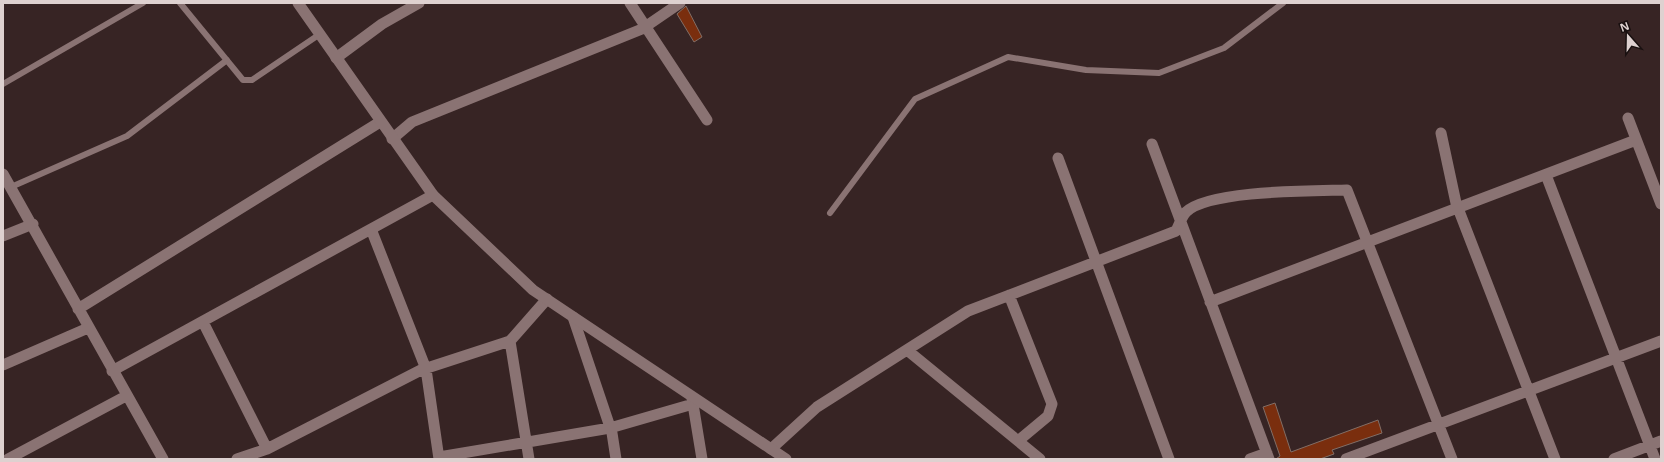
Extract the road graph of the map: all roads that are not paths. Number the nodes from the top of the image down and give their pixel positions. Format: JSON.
{"nodes":[{"id":1,"x":143,"y":3,"type":"edge"},
{"id":2,"x":180,"y":3,"type":"edge"},
{"id":3,"x":298,"y":3,"type":"edge"},
{"id":4,"x":419,"y":3,"type":"edge"},
{"id":5,"x":630,"y":3,"type":"edge"},
{"id":6,"x":680,"y":3,"type":"edge"},
{"id":7,"x":1283,"y":3,"type":"edge"},
{"id":8,"x":646,"y":27,"type":"junction"},
{"id":9,"x":320,"y":34,"type":"junction"},
{"id":10,"x":336,"y":58,"type":"junction"},
{"id":11,"x":227,"y":60,"type":"junction"},
{"id":12,"x":3,"y":84,"type":"edge"},
{"id":13,"x":1628,"y":118,"type":"dead end"},
{"id":14,"x":707,"y":120,"type":"dead end"},
{"id":15,"x":380,"y":122,"type":"junction"},
{"id":16,"x":1441,"y":133,"type":"dead end"},
{"id":17,"x":392,"y":139,"type":"junction"},
{"id":18,"x":1636,"y":140,"type":"junction"},
{"id":19,"x":1152,"y":144,"type":"dead end"},
{"id":20,"x":1058,"y":158,"type":"dead end"},
{"id":21,"x":3,"y":174,"type":"edge"},
{"id":22,"x":1546,"y":175,"type":"junction"},
{"id":23,"x":11,"y":187,"type":"junction"},
{"id":24,"x":433,"y":195,"type":"junction"},
{"id":25,"x":1661,"y":204,"type":"edge"},
{"id":26,"x":1458,"y":208,"type":"junction"},
{"id":27,"x":830,"y":212,"type":"dead end"},
{"id":28,"x":1181,"y":222,"type":"junction"},
{"id":29,"x":32,"y":224,"type":"junction"},
{"id":30,"x":371,"y":229,"type":"junction"},
{"id":31,"x":3,"y":236,"type":"edge"},
{"id":32,"x":1367,"y":242,"type":"junction"},
{"id":33,"x":1096,"y":262,"type":"junction"},
{"id":34,"x":1009,"y":295,"type":"junction"},
{"id":35,"x":547,"y":299,"type":"junction"},
{"id":36,"x":1210,"y":302,"type":"junction"},
{"id":37,"x":78,"y":309,"type":"junction"},
{"id":38,"x":573,"y":317,"type":"junction"},
{"id":39,"x":203,"y":322,"type":"junction"},
{"id":40,"x":88,"y":328,"type":"junction"},
{"id":41,"x":510,"y":341,"type":"junction"},
{"id":42,"x":1661,"y":341,"type":"edge"},
{"id":43,"x":907,"y":350,"type":"junction"},
{"id":44,"x":1616,"y":358,"type":"junction"},
{"id":45,"x":3,"y":365,"type":"edge"},
{"id":46,"x":426,"y":369,"type":"junction"},
{"id":47,"x":112,"y":371,"type":"junction"},
{"id":48,"x":1529,"y":390,"type":"junction"},
{"id":49,"x":126,"y":396,"type":"junction"},
{"id":50,"x":693,"y":401,"type":"junction"},
{"id":51,"x":1438,"y":424,"type":"junction"},
{"id":52,"x":610,"y":428,"type":"junction"},
{"id":53,"x":1018,"y":441,"type":"junction"},
{"id":54,"x":1661,"y":441,"type":"edge"},
{"id":55,"x":526,"y":442,"type":"junction"},
{"id":56,"x":1650,"y":445,"type":"junction"},
{"id":57,"x":267,"y":449,"type":"junction"},
{"id":58,"x":771,"y":449,"type":"junction"},
{"id":59,"x":1268,"y":456,"type":"edge"},
{"id":60,"x":1359,"y":457,"type":"edge"},
{"id":61,"x":244,"y":458,"type":"edge"},
{"id":62,"x":439,"y":458,"type":"edge"},
{"id":63,"x":8,"y":459,"type":"edge"},
{"id":64,"x":163,"y":459,"type":"edge"},
{"id":65,"x":529,"y":459,"type":"edge"},
{"id":66,"x":616,"y":459,"type":"edge"},
{"id":67,"x":702,"y":459,"type":"edge"},
{"id":68,"x":786,"y":459,"type":"edge"},
{"id":69,"x":1040,"y":459,"type":"edge"},
{"id":70,"x":1169,"y":459,"type":"edge"},
{"id":71,"x":1250,"y":459,"type":"edge"},
{"id":72,"x":1346,"y":459,"type":"edge"},
{"id":73,"x":1452,"y":459,"type":"edge"},
{"id":74,"x":1555,"y":459,"type":"edge"},
{"id":75,"x":1614,"y":459,"type":"edge"},
{"id":76,"x":1655,"y":459,"type":"edge"}],
"edges":[{"from":1,"to":12,"type":"lane"},
{"from":2,"to":11,"type":"lane"},
{"from":3,"to":9,"type":"street"},
{"from":4,"to":10,"type":"street"},
{"from":5,"to":8,"type":"street"},
{"from":6,"to":8,"type":"street"},
{"from":7,"to":27,"type":"lane"},
{"from":8,"to":14,"type":"street"},
{"from":8,"to":17,"type":"street"},
{"from":9,"to":10,"type":"street"},
{"from":9,"to":11,"type":"lane"},
{"from":10,"to":15,"type":"street"},
{"from":11,"to":23,"type":"lane"},
{"from":13,"to":18,"type":"street"},
{"from":15,"to":17,"type":"street"},
{"from":15,"to":37,"type":"street"},
{"from":16,"to":26,"type":"street"},
{"from":17,"to":24,"type":"street"},
{"from":18,"to":22,"type":"street"},
{"from":18,"to":25,"type":"street"},
{"from":19,"to":28,"type":"street"},
{"from":20,"to":33,"type":"street"},
{"from":21,"to":23,"type":"street"},
{"from":22,"to":26,"type":"street"},
{"from":22,"to":44,"type":"street"},
{"from":23,"to":29,"type":"street"},
{"from":24,"to":30,"type":"street"},
{"from":24,"to":35,"type":"street"},
{"from":26,"to":32,"type":"street"},
{"from":26,"to":48,"type":"street"},
{"from":28,"to":32,"type":"street"},
{"from":28,"to":33,"type":"street"},
{"from":28,"to":36,"type":"street"},
{"from":29,"to":31,"type":"street"},
{"from":29,"to":37,"type":"street"},
{"from":30,"to":39,"type":"street"},
{"from":30,"to":46,"type":"street"},
{"from":32,"to":36,"type":"street"},
{"from":32,"to":51,"type":"street"},
{"from":33,"to":34,"type":"street"},
{"from":33,"to":70,"type":"street"},
{"from":34,"to":43,"type":"street"},
{"from":34,"to":53,"type":"street"},
{"from":35,"to":38,"type":"street"},
{"from":35,"to":41,"type":"street"},
{"from":36,"to":59,"type":"street"},
{"from":37,"to":40,"type":"street"},
{"from":38,"to":50,"type":"street"},
{"from":38,"to":52,"type":"street"},
{"from":39,"to":47,"type":"street"},
{"from":39,"to":57,"type":"street"},
{"from":40,"to":45,"type":"street"},
{"from":40,"to":47,"type":"street"},
{"from":41,"to":46,"type":"street"},
{"from":41,"to":55,"type":"street"},
{"from":42,"to":44,"type":"street"},
{"from":43,"to":53,"type":"street"},
{"from":43,"to":58,"type":"street"},
{"from":44,"to":48,"type":"street"},
{"from":44,"to":56,"type":"street"},
{"from":46,"to":57,"type":"street"},
{"from":46,"to":62,"type":"street"},
{"from":47,"to":49,"type":"street"},
{"from":48,"to":51,"type":"street"},
{"from":48,"to":74,"type":"street"},
{"from":49,"to":63,"type":"street"},
{"from":49,"to":64,"type":"street"},
{"from":50,"to":52,"type":"street"},
{"from":50,"to":58,"type":"street"},
{"from":50,"to":67,"type":"street"},
{"from":51,"to":60,"type":"street"},
{"from":51,"to":73,"type":"street"},
{"from":52,"to":55,"type":"street"},
{"from":52,"to":66,"type":"street"},
{"from":53,"to":69,"type":"street"},
{"from":54,"to":56,"type":"street"},
{"from":55,"to":62,"type":"street"},
{"from":55,"to":65,"type":"street"},
{"from":56,"to":75,"type":"street"},
{"from":56,"to":76,"type":"street"},
{"from":57,"to":61,"type":"street"},
{"from":58,"to":68,"type":"street"},
{"from":59,"to":71,"type":"street"},
{"from":60,"to":72,"type":"street"}]}
